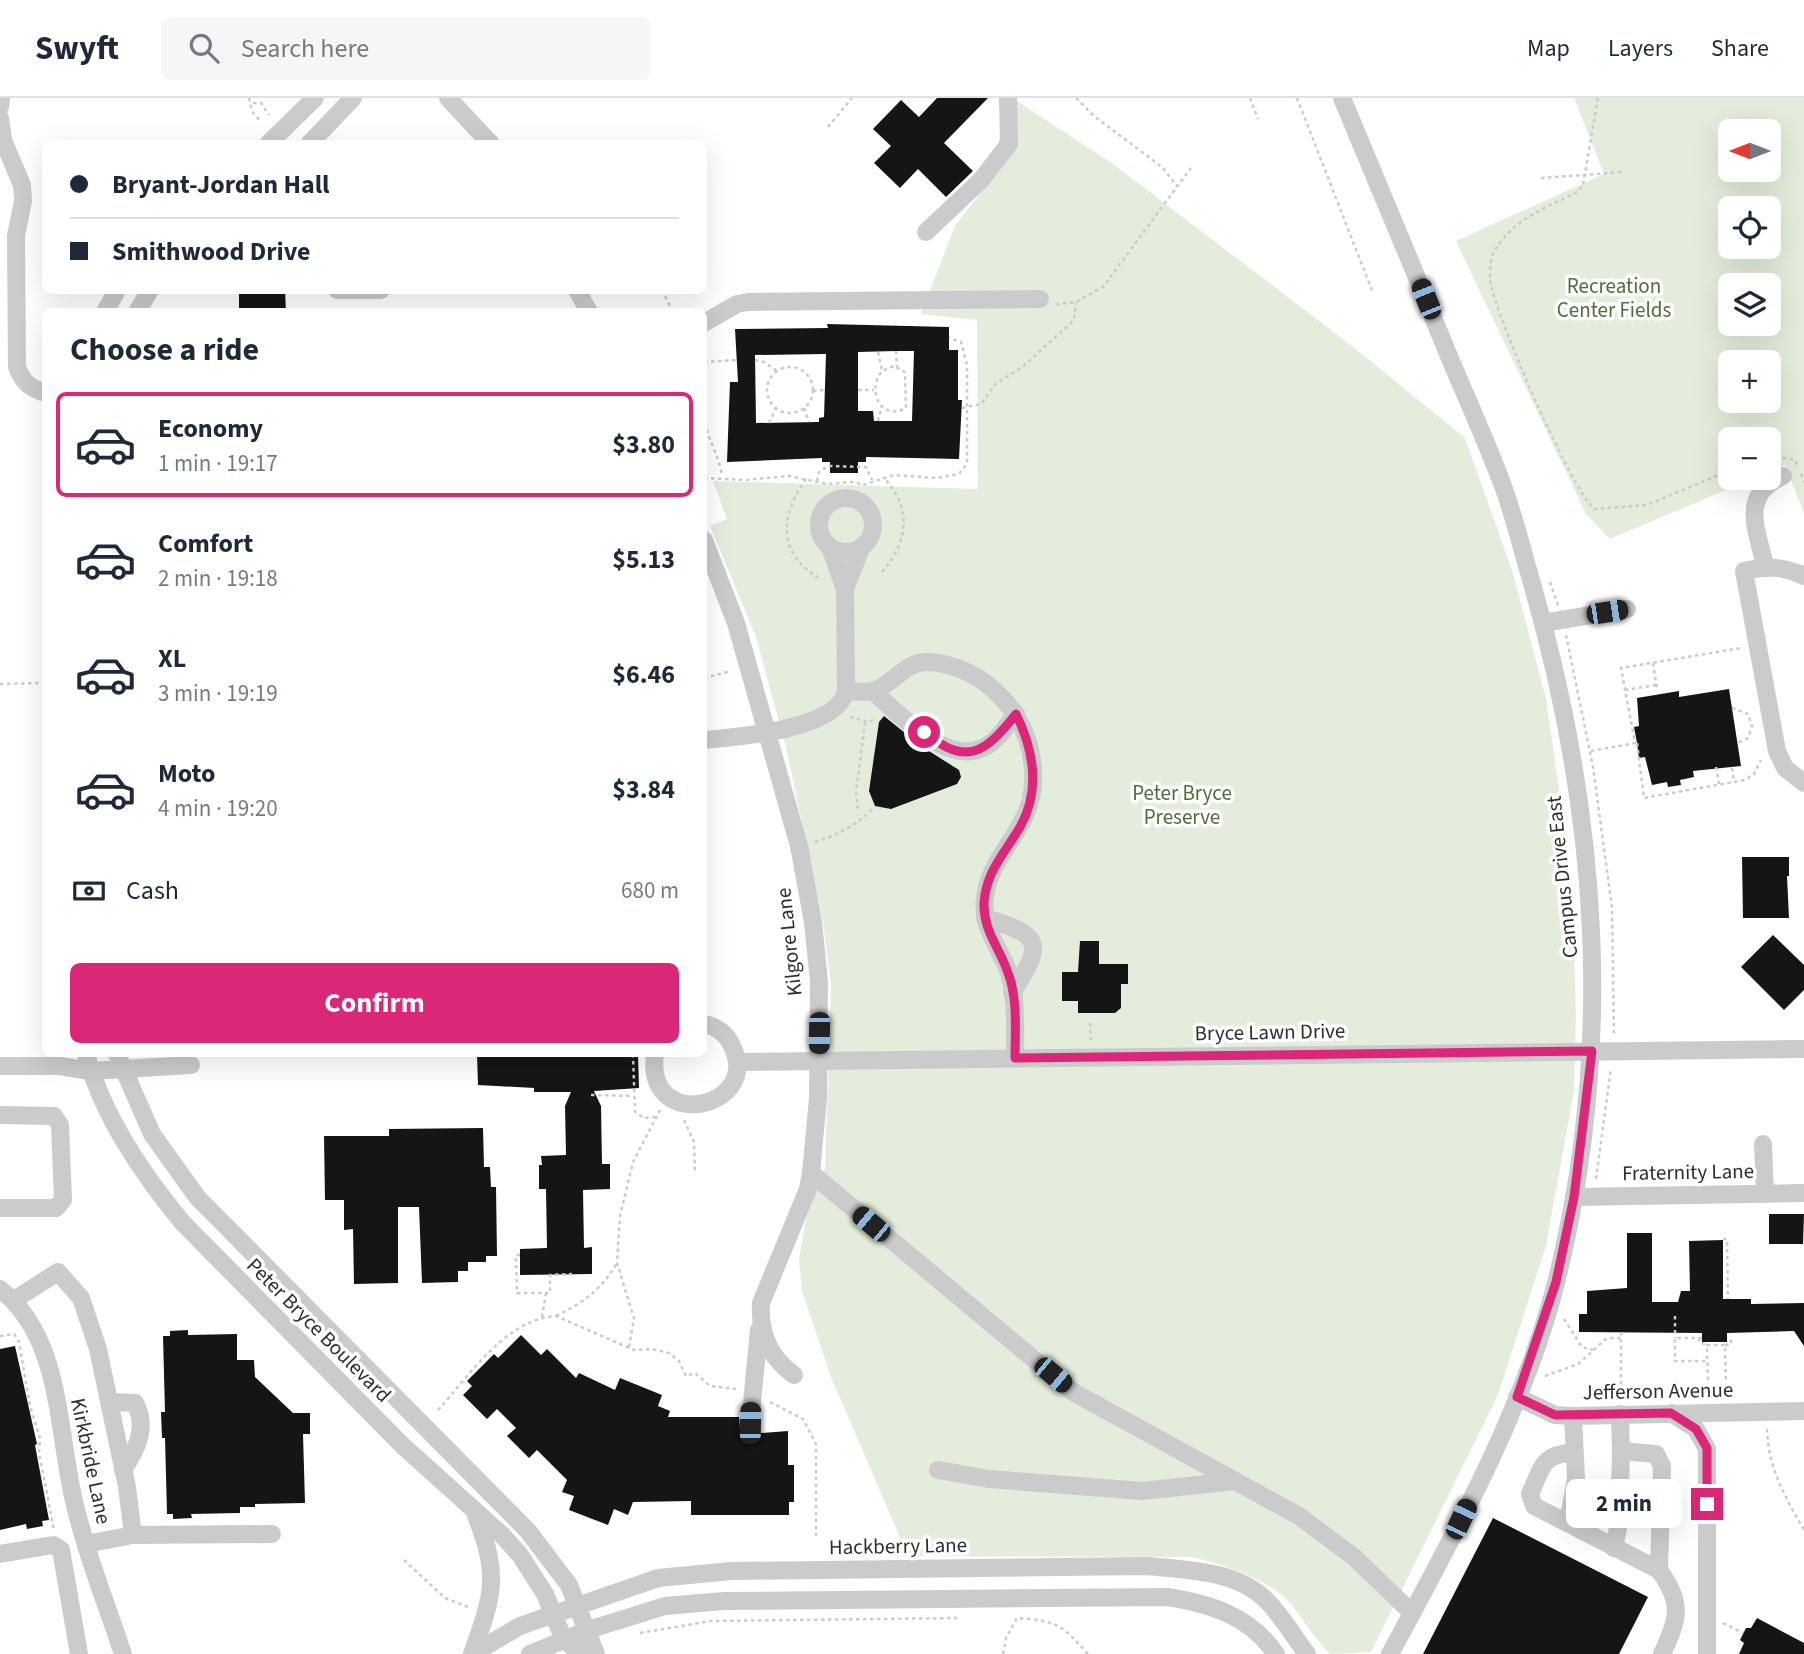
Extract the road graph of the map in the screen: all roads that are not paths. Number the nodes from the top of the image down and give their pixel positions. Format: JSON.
{"nodes":[{"id":1,"x":1,"y":98,"type":"edge"},
{"id":2,"x":315,"y":98,"type":"edge"},
{"id":3,"x":353,"y":98,"type":"edge"},
{"id":4,"x":448,"y":98,"type":"edge"},
{"id":5,"x":1007,"y":98,"type":"edge"},
{"id":6,"x":1342,"y":98,"type":"edge"},
{"id":7,"x":0,"y":107,"type":"edge"},
{"id":8,"x":0,"y":118,"type":"edge"},
{"id":9,"x":272,"y":140,"type":"edge"},
{"id":10,"x":313,"y":140,"type":"edge"},
{"id":11,"x":487,"y":140,"type":"edge"},
{"id":12,"x":926,"y":232,"type":"dead end"},
{"id":13,"x":8,"y":239,"type":"edge"},
{"id":14,"x":1040,"y":299,"type":"road end"},
{"id":15,"x":707,"y":321,"type":"edge"},
{"id":16,"x":42,"y":392,"type":"edge"},
{"id":17,"x":1783,"y":477,"type":"dead end"},
{"id":18,"x":862,"y":546,"type":"junction"},
{"id":19,"x":831,"y":547,"type":"junction"},
{"id":20,"x":707,"y":548,"type":"edge"},
{"id":21,"x":1765,"y":566,"type":"junction"},
{"id":22,"x":1804,"y":576,"type":"edge"},
{"id":23,"x":845,"y":589,"type":"junction"},
{"id":24,"x":1627,"y":609,"type":"dead end"},
{"id":25,"x":1543,"y":623,"type":"junction"},
{"id":26,"x":846,"y":691,"type":"junction"},
{"id":27,"x":872,"y":691,"type":"junction"},
{"id":28,"x":1016,"y":714,"type":"junction"},
{"id":29,"x":768,"y":732,"type":"junction"},
{"id":30,"x":707,"y":740,"type":"edge"},
{"id":31,"x":1804,"y":783,"type":"edge"},
{"id":32,"x":985,"y":918,"type":"junction"},
{"id":33,"x":1012,"y":993,"type":"junction"},
{"id":34,"x":707,"y":1025,"type":"edge"},
{"id":35,"x":1804,"y":1049,"type":"edge"},
{"id":36,"x":1592,"y":1051,"type":"junction"},
{"id":37,"x":655,"y":1057,"type":"edge"},
{"id":38,"x":1015,"y":1058,"type":"junction"},
{"id":39,"x":119,"y":1061,"type":"edge"},
{"id":40,"x":818,"y":1061,"type":"junction"},
{"id":41,"x":88,"y":1062,"type":"edge"},
{"id":42,"x":737,"y":1062,"type":"junction"},
{"id":43,"x":191,"y":1065,"type":"dead end"},
{"id":44,"x":0,"y":1066,"type":"edge"},
{"id":45,"x":0,"y":1115,"type":"edge"},
{"id":46,"x":1763,"y":1144,"type":"dead end"},
{"id":47,"x":811,"y":1173,"type":"junction"},
{"id":48,"x":1765,"y":1194,"type":"junction"},
{"id":49,"x":1804,"y":1194,"type":"edge"},
{"id":50,"x":1574,"y":1197,"type":"junction"},
{"id":51,"x":0,"y":1208,"type":"edge"},
{"id":52,"x":7,"y":1294,"type":"edge"},
{"id":53,"x":760,"y":1323,"type":"junction"},
{"id":54,"x":794,"y":1375,"type":"dead end"},
{"id":55,"x":1517,"y":1397,"type":"junction"},
{"id":56,"x":109,"y":1402,"type":"junction"},
{"id":57,"x":1804,"y":1411,"type":"edge"},
{"id":58,"x":1671,"y":1413,"type":"junction"},
{"id":59,"x":1620,"y":1414,"type":"junction"},
{"id":60,"x":1573,"y":1416,"type":"junction"},
{"id":61,"x":750,"y":1423,"type":"dead end"},
{"id":62,"x":1621,"y":1451,"type":"junction"},
{"id":63,"x":1574,"y":1452,"type":"junction"},
{"id":64,"x":123,"y":1470,"type":"junction"},
{"id":65,"x":937,"y":1470,"type":"dead end"},
{"id":66,"x":1236,"y":1481,"type":"junction"},
{"id":67,"x":474,"y":1509,"type":"junction"},
{"id":68,"x":1568,"y":1523,"type":"junction"},
{"id":69,"x":272,"y":1534,"type":"dead end"},
{"id":70,"x":133,"y":1535,"type":"junction"},
{"id":71,"x":86,"y":1544,"type":"junction"},
{"id":72,"x":1614,"y":1548,"type":"junction"},
{"id":73,"x":0,"y":1554,"type":"edge"},
{"id":74,"x":1659,"y":1570,"type":"junction"},
{"id":75,"x":579,"y":1605,"type":"junction"},
{"id":76,"x":1412,"y":1613,"type":"junction"},
{"id":77,"x":553,"y":1614,"type":"junction"},
{"id":78,"x":588,"y":1630,"type":"junction"},
{"id":79,"x":564,"y":1640,"type":"junction"},
{"id":80,"x":1389,"y":1653,"type":"edge"},
{"id":81,"x":79,"y":1654,"type":"edge"},
{"id":82,"x":123,"y":1654,"type":"edge"},
{"id":83,"x":472,"y":1654,"type":"edge"},
{"id":84,"x":530,"y":1654,"type":"edge"},
{"id":85,"x":582,"y":1654,"type":"edge"},
{"id":86,"x":596,"y":1654,"type":"edge"},
{"id":87,"x":1276,"y":1654,"type":"edge"},
{"id":88,"x":1307,"y":1654,"type":"edge"},
{"id":89,"x":1662,"y":1654,"type":"edge"},
{"id":90,"x":1707,"y":1654,"type":"edge"}],
"edges":[{"from":1,"to":7,"type":"street"},
{"from":2,"to":9,"type":"street"},
{"from":3,"to":10,"type":"street"},
{"from":4,"to":11,"type":"street"},
{"from":5,"to":12,"type":"street"},
{"from":6,"to":25,"type":"street","name":"Campus Drive East"},
{"from":8,"to":13,"type":"street"},
{"from":13,"to":16,"type":"street"},
{"from":14,"to":15,"type":"street"},
{"from":17,"to":21,"type":"street"},
{"from":18,"to":19,"type":"street"},
{"from":18,"to":19,"type":"street"},
{"from":18,"to":23,"type":"street"},
{"from":19,"to":23,"type":"street"},
{"from":20,"to":29,"type":"street","name":"Kilgore Lane"},
{"from":21,"to":22,"type":"street"},
{"from":21,"to":31,"type":"street"},
{"from":23,"to":26,"type":"street"},
{"from":24,"to":25,"type":"street"},
{"from":25,"to":36,"type":"street","name":"Campus Drive East"},
{"from":26,"to":27,"type":"street"},
{"from":26,"to":29,"type":"street"},
{"from":27,"to":28,"type":"street"},
{"from":27,"to":28,"type":"street"},
{"from":28,"to":32,"type":"street"},
{"from":29,"to":30,"type":"street"},
{"from":29,"to":40,"type":"street","name":"Kilgore Lane"},
{"from":32,"to":33,"type":"street"},
{"from":32,"to":33,"type":"street"},
{"from":33,"to":38,"type":"street"},
{"from":34,"to":42,"type":"street"},
{"from":35,"to":36,"type":"street","name":"Bryce Lawn Drive"},
{"from":36,"to":38,"type":"street","name":"Bryce Lawn Drive"},
{"from":36,"to":50,"type":"street","name":"Campus Drive East"},
{"from":37,"to":42,"type":"street"},
{"from":38,"to":40,"type":"street","name":"Bryce Lawn Drive"},
{"from":39,"to":41,"type":"street"},
{"from":39,"to":43,"type":"street"},
{"from":39,"to":75,"type":"street","name":"Peter Bryce Boulevard"},
{"from":40,"to":42,"type":"street","name":"Bryce Lawn Drive"},
{"from":40,"to":47,"type":"street","name":"Kilgore Lane"},
{"from":41,"to":44,"type":"street"},
{"from":41,"to":67,"type":"street","name":"Peter Bryce Boulevard"},
{"from":45,"to":51,"type":"street"},
{"from":46,"to":48,"type":"street"},
{"from":47,"to":53,"type":"street","name":"Kilgore Lane"},
{"from":47,"to":66,"type":"street"},
{"from":48,"to":49,"type":"street","name":"Fraternity Lane"},
{"from":48,"to":50,"type":"street","name":"Fraternity Lane"},
{"from":50,"to":55,"type":"street","name":"Campus Drive East"},
{"from":52,"to":56,"type":"street"},
{"from":52,"to":71,"type":"street","name":"Kirkbride Lane"},
{"from":53,"to":54,"type":"street"},
{"from":53,"to":61,"type":"street","name":"Kilgore Lane"},
{"from":55,"to":60,"type":"street","name":"Jefferson Avenue"},
{"from":55,"to":76,"type":"street","name":"Campus Drive East"},
{"from":56,"to":64,"type":"street"},
{"from":56,"to":64,"type":"street"},
{"from":57,"to":58,"type":"street","name":"Jefferson Avenue"},
{"from":58,"to":59,"type":"street","name":"Jefferson Avenue"},
{"from":58,"to":90,"type":"street"},
{"from":59,"to":60,"type":"street","name":"Jefferson Avenue"},
{"from":59,"to":62,"type":"street"},
{"from":60,"to":63,"type":"street"},
{"from":62,"to":72,"type":"street"},
{"from":62,"to":74,"type":"street"},
{"from":63,"to":68,"type":"street"},
{"from":63,"to":68,"type":"street"},
{"from":64,"to":70,"type":"street"},
{"from":65,"to":66,"type":"street"},
{"from":66,"to":76,"type":"street"},
{"from":67,"to":77,"type":"street","name":"Peter Bryce Boulevard"},
{"from":67,"to":83,"type":"street"},
{"from":68,"to":72,"type":"street"},
{"from":69,"to":70,"type":"street"},
{"from":70,"to":71,"type":"street"},
{"from":71,"to":82,"type":"street","name":"Kirkbride Lane"},
{"from":72,"to":74,"type":"street"},
{"from":73,"to":81,"type":"street"},
{"from":74,"to":89,"type":"street"},
{"from":75,"to":77,"type":"street","name":"Hackberry Lane"},
{"from":75,"to":78,"type":"street","name":"Peter Bryce Boulevard"},
{"from":75,"to":88,"type":"street","name":"Hackberry Lane"},
{"from":76,"to":80,"type":"street","name":"Campus Drive East"},
{"from":77,"to":79,"type":"street","name":"Peter Bryce Boulevard"},
{"from":77,"to":83,"type":"street","name":"Hackberry Lane"},
{"from":78,"to":79,"type":"street"},
{"from":78,"to":86,"type":"street","name":"Peter Bryce Boulevard"},
{"from":78,"to":87,"type":"street"},
{"from":79,"to":84,"type":"street"},
{"from":79,"to":85,"type":"street"}]}
